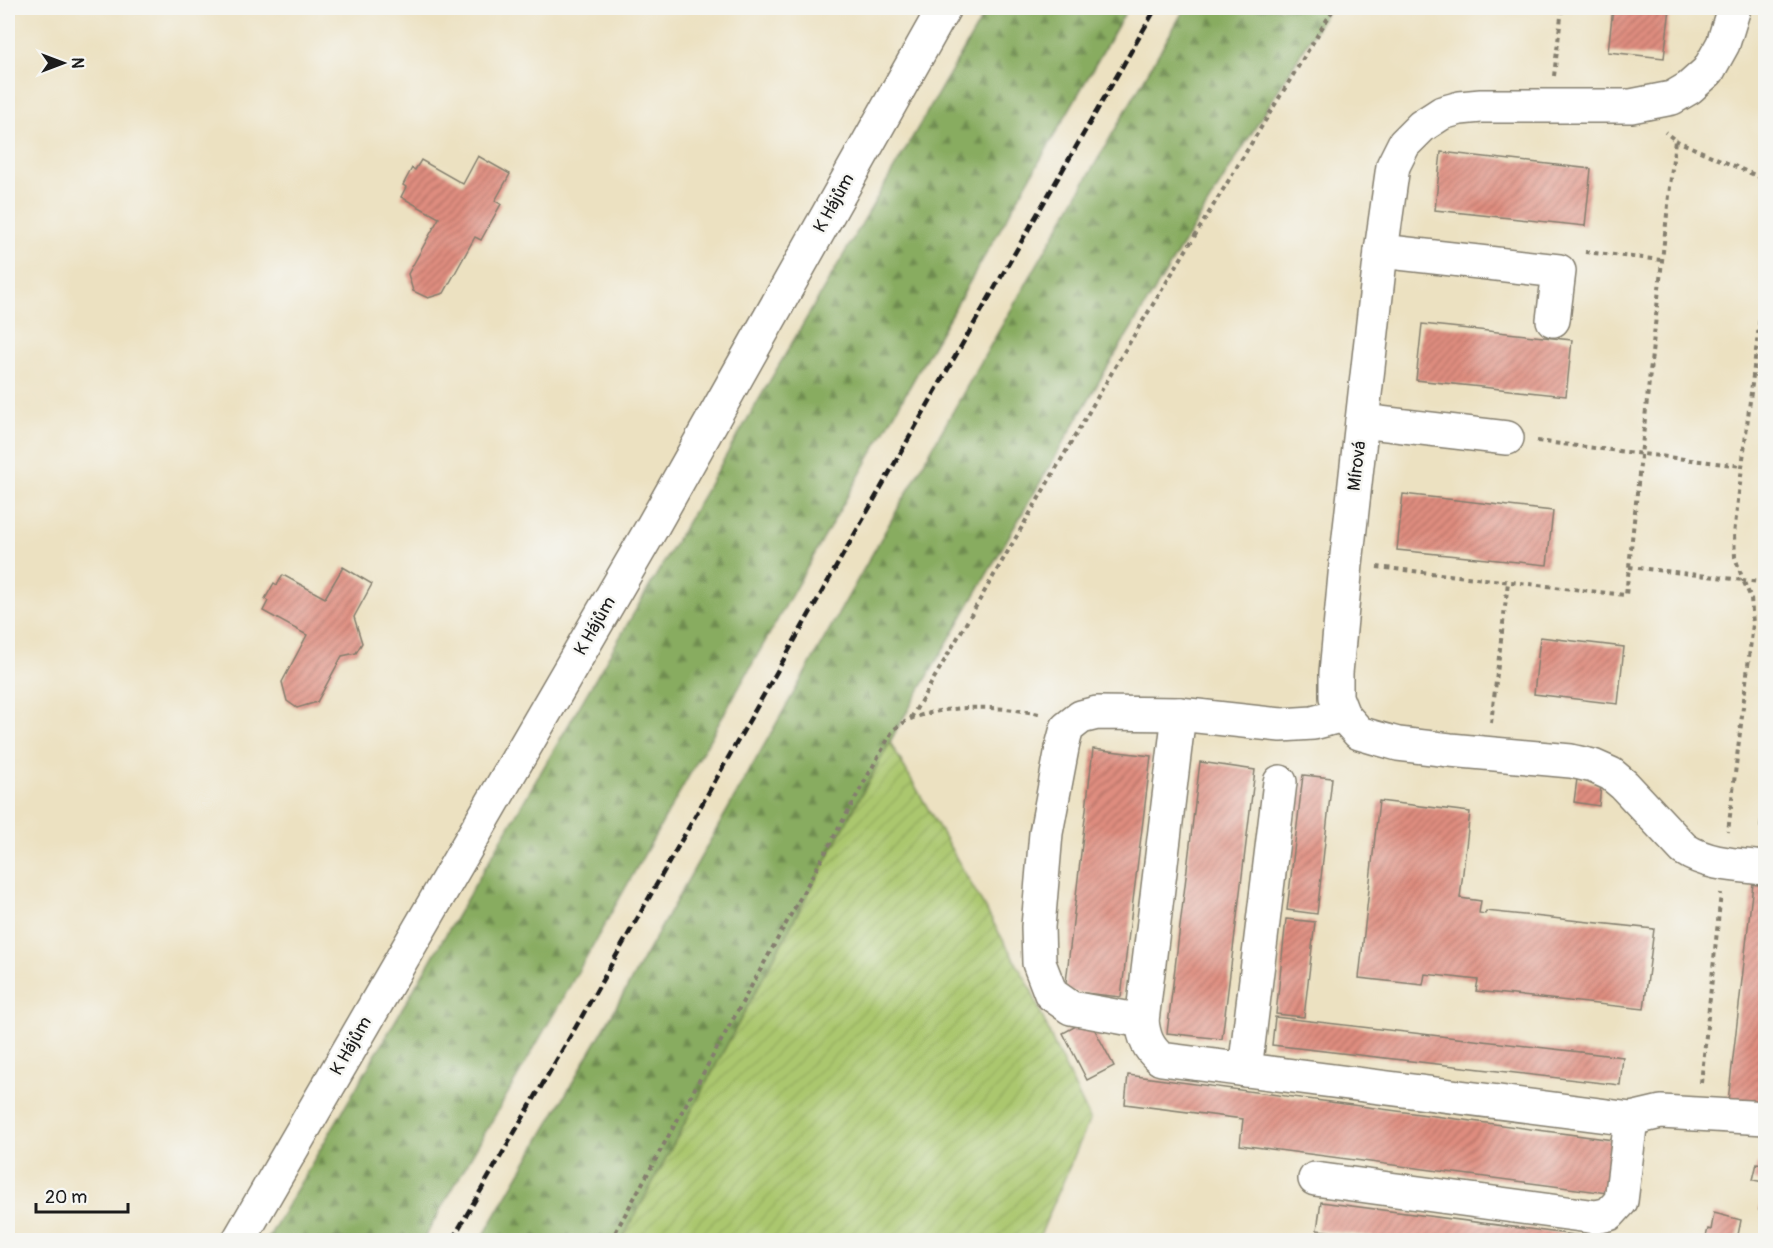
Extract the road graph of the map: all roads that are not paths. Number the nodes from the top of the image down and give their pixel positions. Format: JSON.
{"nodes":[{"id":1,"x":944,"y":8,"type":"edge"},
{"id":2,"x":1734,"y":8,"type":"edge"},
{"id":3,"x":1381,"y":250,"type":"junction"},
{"id":4,"x":1553,"y":320,"type":"dead end"},
{"id":5,"x":1362,"y":421,"type":"junction"},
{"id":6,"x":1507,"y":438,"type":"road end"},
{"id":7,"x":1179,"y":714,"type":"junction"},
{"id":8,"x":1342,"y":716,"type":"junction"},
{"id":9,"x":1280,"y":782,"type":"dead end"},
{"id":10,"x":1766,"y":868,"type":"edge"},
{"id":11,"x":1142,"y":1021,"type":"junction"},
{"id":12,"x":1245,"y":1070,"type":"junction"},
{"id":13,"x":1766,"y":1118,"type":"edge"},
{"id":14,"x":1631,"y":1119,"type":"junction"},
{"id":15,"x":1315,"y":1179,"type":"dead end"},
{"id":16,"x":239,"y":1240,"type":"edge"}],
"edges":[{"from":1,"to":16,"type":"street","name":"K Hájům"},
{"from":2,"to":3,"type":"street","name":"Mírová"},
{"from":3,"to":4,"type":"street"},
{"from":3,"to":5,"type":"street","name":"Mírová"},
{"from":5,"to":6,"type":"street"},
{"from":5,"to":8,"type":"street","name":"Mírová"},
{"from":7,"to":8,"type":"street"},
{"from":7,"to":11,"type":"street"},
{"from":7,"to":11,"type":"street"},
{"from":8,"to":10,"type":"street"},
{"from":9,"to":12,"type":"street"},
{"from":11,"to":12,"type":"street"},
{"from":12,"to":14,"type":"street"},
{"from":13,"to":14,"type":"street"},
{"from":14,"to":15,"type":"street"}]}
